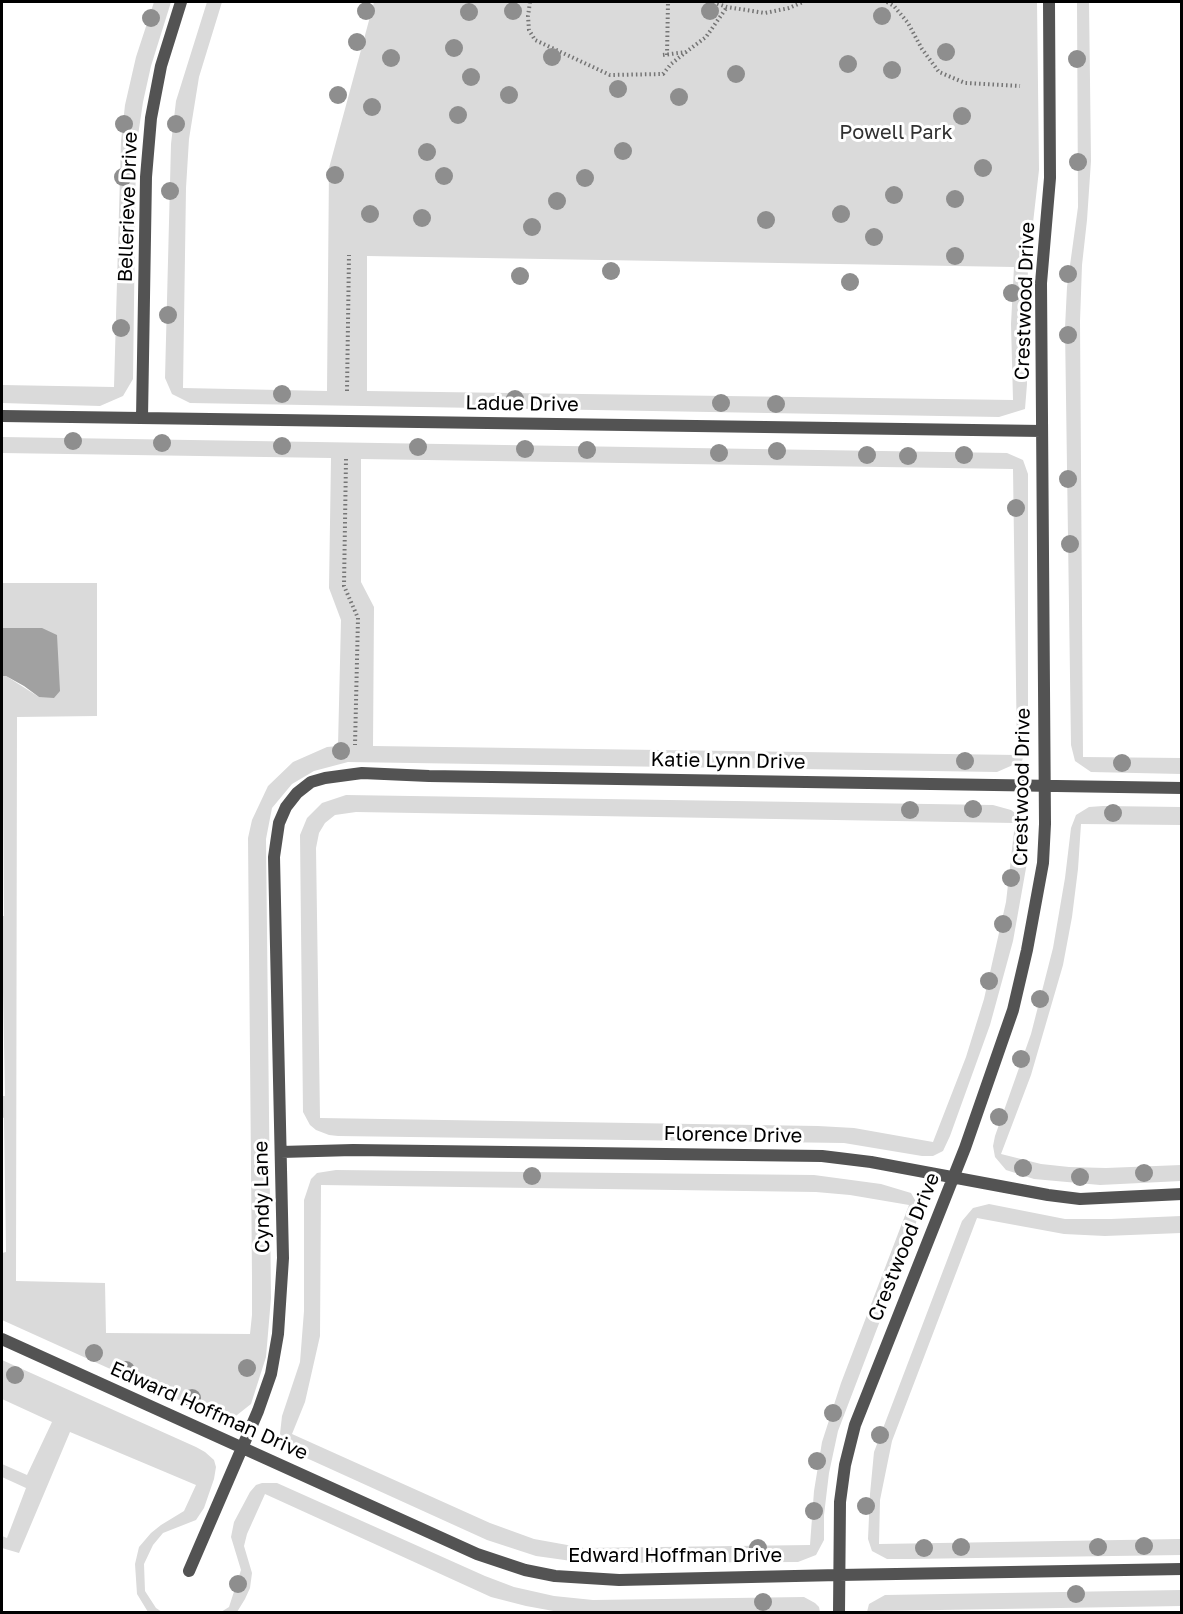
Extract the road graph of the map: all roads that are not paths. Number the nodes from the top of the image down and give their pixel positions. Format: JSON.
{"nodes":[{"id":1,"x":182,"y":2,"type":"edge"},
{"id":2,"x":1048,"y":2,"type":"edge"},
{"id":3,"x":2,"y":416,"type":"edge"},
{"id":4,"x":142,"y":418,"type":"junction"},
{"id":5,"x":1042,"y":431,"type":"junction"},
{"id":6,"x":1044,"y":786,"type":"junction"},
{"id":7,"x":1182,"y":788,"type":"edge"},
{"id":8,"x":286,"y":807,"type":"joint"},
{"id":9,"x":281,"y":1152,"type":"junction"},
{"id":10,"x":952,"y":1178,"type":"junction"},
{"id":11,"x":1182,"y":1194,"type":"edge"},
{"id":12,"x":2,"y":1340,"type":"edge"},
{"id":13,"x":243,"y":1448,"type":"junction"},
{"id":14,"x":1182,"y":1569,"type":"edge"},
{"id":15,"x":189,"y":1571,"type":"dead end"},
{"id":16,"x":839,"y":1575,"type":"junction"},
{"id":17,"x":839,"y":1612,"type":"edge"}],
"edges":[{"from":1,"to":4,"type":"street","name":"Bellerieve Drive"},
{"from":2,"to":5,"type":"street","name":"Crestwood Drive"},
{"from":3,"to":4,"type":"street","name":"Ladue Drive"},
{"from":4,"to":5,"type":"street","name":"Ladue Drive"},
{"from":5,"to":6,"type":"street","name":"Crestwood Drive"},
{"from":6,"to":7,"type":"street","name":"Katie Lynn Drive"},
{"from":6,"to":8,"type":"street","name":"Katie Lynn Drive"},
{"from":6,"to":10,"type":"street","name":"Crestwood Drive"},
{"from":8,"to":9,"type":"street","name":"Cyndy Lane"},
{"from":9,"to":10,"type":"street","name":"Florence Drive"},
{"from":9,"to":13,"type":"street","name":"Cyndy Lane"},
{"from":10,"to":11,"type":"street","name":"Florence Drive"},
{"from":10,"to":16,"type":"street","name":"Crestwood Drive"},
{"from":12,"to":13,"type":"street","name":"Edward Hoffman Drive"},
{"from":13,"to":15,"type":"street","name":"Cyndy Lane"},
{"from":13,"to":16,"type":"street","name":"Edward Hoffman Drive"},
{"from":14,"to":16,"type":"street","name":"Edward Hoffman Drive"},
{"from":16,"to":17,"type":"street","name":"Crestwood Drive"}]}
